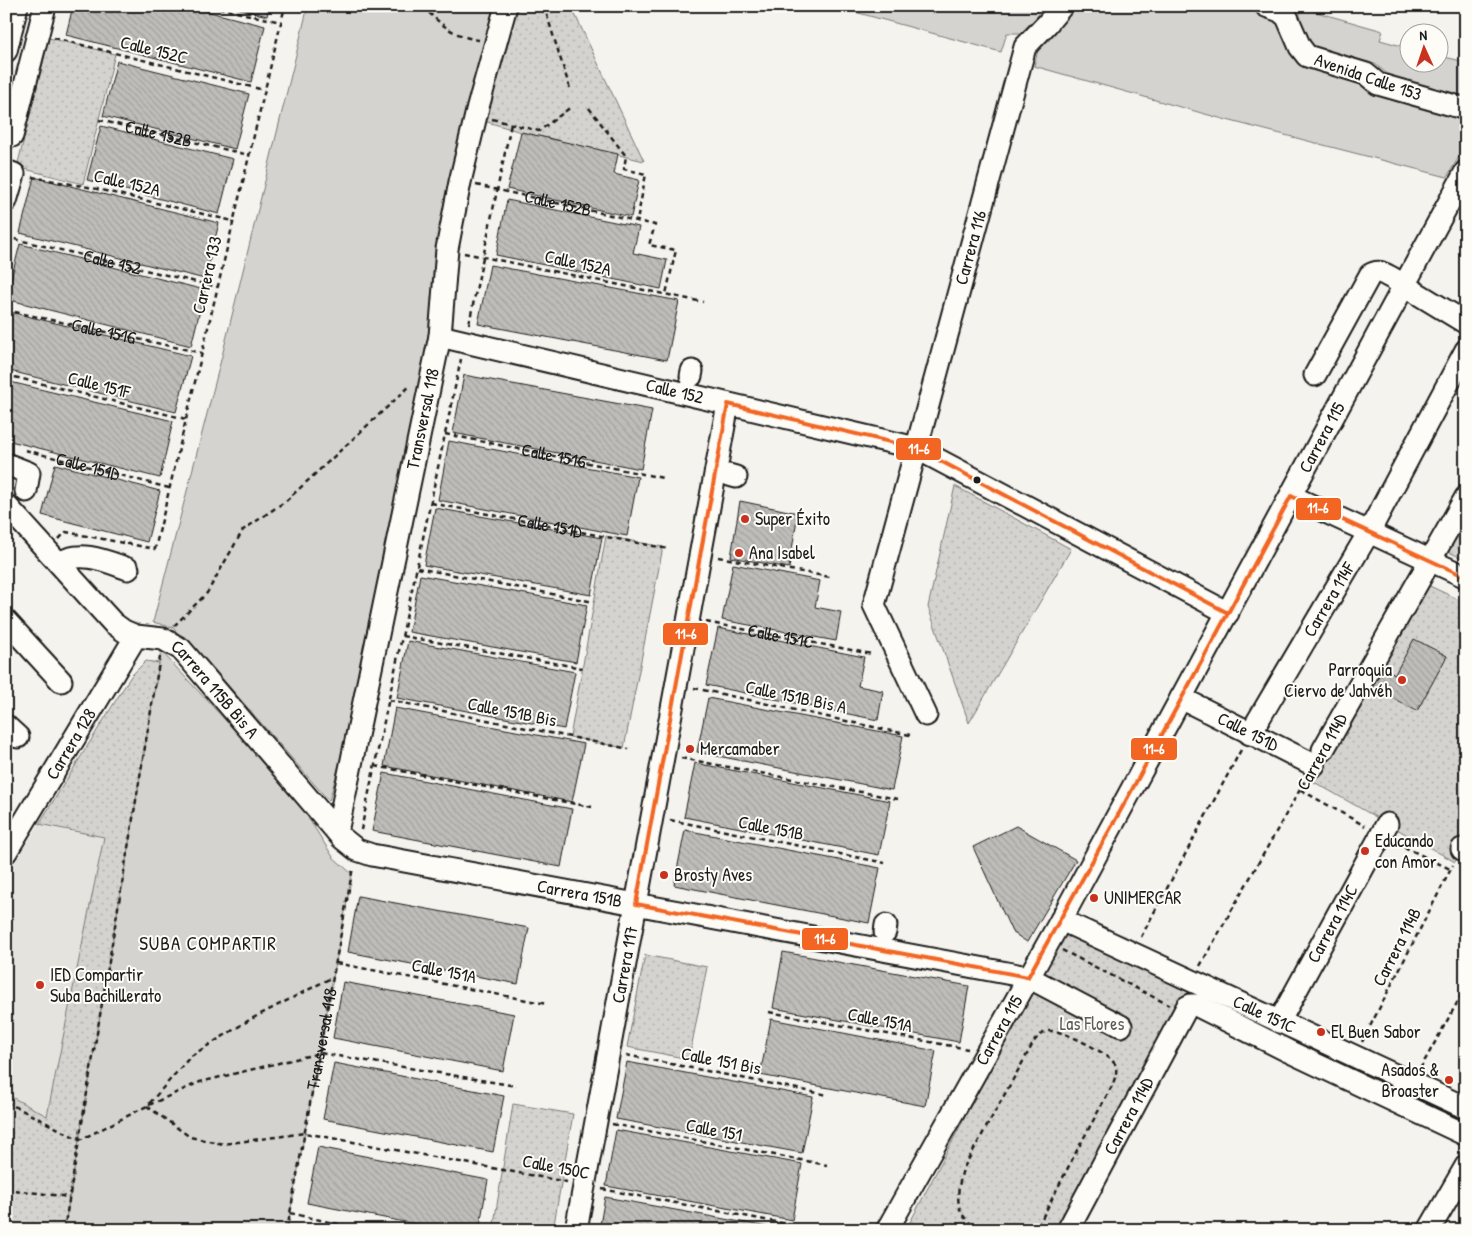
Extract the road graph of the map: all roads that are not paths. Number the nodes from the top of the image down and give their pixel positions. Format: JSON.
{"nodes":[{"id":1,"x":17,"y":6,"type":"edge"},
{"id":2,"x":45,"y":6,"type":"edge"},
{"id":3,"x":506,"y":6,"type":"edge"},
{"id":4,"x":1062,"y":6,"type":"edge"},
{"id":5,"x":1266,"y":6,"type":"edge"},
{"id":6,"x":35,"y":44,"type":"junction"},
{"id":7,"x":7,"y":50,"type":"edge"},
{"id":8,"x":1466,"y":109,"type":"edge"},
{"id":9,"x":12,"y":136,"type":"dead end"},
{"id":10,"x":1466,"y":171,"type":"edge"},
{"id":11,"x":10,"y":172,"type":"edge"},
{"id":12,"x":6,"y":201,"type":"edge"},
{"id":13,"x":1404,"y":286,"type":"junction"},
{"id":14,"x":1466,"y":323,"type":"edge"},
{"id":15,"x":440,"y":336,"type":"junction"},
{"id":16,"x":1466,"y":350,"type":"edge"},
{"id":17,"x":1315,"y":375,"type":"dead end"},
{"id":18,"x":728,"y":404,"type":"junction"},
{"id":19,"x":916,"y":448,"type":"junction"},
{"id":20,"x":6,"y":464,"type":"edge"},
{"id":21,"x":26,"y":491,"type":"dead end"},
{"id":22,"x":1291,"y":496,"type":"junction"},
{"id":23,"x":1466,"y":497,"type":"edge"},
{"id":24,"x":6,"y":505,"type":"edge"},
{"id":25,"x":1368,"y":532,"type":"junction"},
{"id":26,"x":1430,"y":560,"type":"junction"},
{"id":27,"x":60,"y":563,"type":"junction"},
{"id":28,"x":128,"y":569,"type":"dead end"},
{"id":29,"x":1466,"y":577,"type":"edge"},
{"id":30,"x":1228,"y":613,"type":"junction"},
{"id":31,"x":6,"y":620,"type":"edge"},
{"id":32,"x":136,"y":636,"type":"junction"},
{"id":33,"x":62,"y":681,"type":"dead end"},
{"id":34,"x":1181,"y":698,"type":"junction"},
{"id":35,"x":926,"y":714,"type":"dead end"},
{"id":36,"x":1250,"y":734,"type":"junction"},
{"id":37,"x":1319,"y":758,"type":"joint"},
{"id":38,"x":1387,"y":824,"type":"dead end"},
{"id":39,"x":345,"y":840,"type":"junction"},
{"id":40,"x":6,"y":852,"type":"edge"},
{"id":41,"x":636,"y":904,"type":"junction"},
{"id":42,"x":1061,"y":920,"type":"junction"},
{"id":43,"x":1028,"y":977,"type":"junction"},
{"id":44,"x":1188,"y":1009,"type":"joint"},
{"id":45,"x":1279,"y":1022,"type":"junction"},
{"id":46,"x":1121,"y":1026,"type":"dead end"},
{"id":47,"x":1466,"y":1108,"type":"edge"},
{"id":48,"x":1466,"y":1135,"type":"edge"},
{"id":49,"x":1466,"y":1166,"type":"edge"},
{"id":50,"x":576,"y":1230,"type":"edge"},
{"id":51,"x":887,"y":1230,"type":"edge"},
{"id":52,"x":1068,"y":1230,"type":"edge"},
{"id":53,"x":1429,"y":1230,"type":"edge"}],
"edges":[{"from":1,"to":7,"type":"street"},
{"from":2,"to":6,"type":"street"},
{"from":3,"to":15,"type":"street","name":"Transversal 118"},
{"from":4,"to":19,"type":"street","name":"Carrera 116"},
{"from":5,"to":8,"type":"street","name":"Avenida Calle 153"},
{"from":6,"to":7,"type":"street"},
{"from":6,"to":9,"type":"street"},
{"from":10,"to":13,"type":"street","name":"Carrera 115"},
{"from":11,"to":12,"type":"street"},
{"from":13,"to":14,"type":"street"},
{"from":13,"to":17,"type":"street"},
{"from":13,"to":22,"type":"street","name":"Carrera 115"},
{"from":15,"to":18,"type":"street","name":"Calle 152"},
{"from":15,"to":39,"type":"street","name":"Transversal 118"},
{"from":16,"to":25,"type":"street","name":"Carrera 114F"},
{"from":18,"to":19,"type":"street","name":"Calle 152"},
{"from":18,"to":41,"type":"street","name":"Carrera 117"},
{"from":19,"to":30,"type":"street","name":"Calle 152"},
{"from":19,"to":35,"type":"street","name":"Carrera 116"},
{"from":20,"to":21,"type":"street"},
{"from":22,"to":25,"type":"street"},
{"from":22,"to":30,"type":"street","name":"Carrera 115"},
{"from":23,"to":26,"type":"street","name":"Carrera 114D"},
{"from":24,"to":27,"type":"street","name":"Carrera 115B Bis A"},
{"from":25,"to":26,"type":"street"},
{"from":25,"to":36,"type":"street","name":"Carrera 114F"},
{"from":26,"to":29,"type":"street"},
{"from":26,"to":37,"type":"street","name":"Carrera 114D"},
{"from":27,"to":28,"type":"street"},
{"from":27,"to":32,"type":"street","name":"Carrera 115B Bis A"},
{"from":30,"to":34,"type":"street","name":"Carrera 115"},
{"from":31,"to":33,"type":"street"},
{"from":32,"to":39,"type":"street","name":"Carrera 115B Bis A"},
{"from":32,"to":40,"type":"street","name":"Carrera 128"},
{"from":34,"to":36,"type":"street","name":"Calle 151D"},
{"from":34,"to":42,"type":"street","name":"Carrera 115"},
{"from":36,"to":37,"type":"street","name":"Calle 151D"},
{"from":38,"to":45,"type":"street","name":"Carrera 114C"},
{"from":39,"to":41,"type":"street","name":"Carrera 151B"},
{"from":41,"to":43,"type":"street","name":"Carrera 151B"},
{"from":41,"to":50,"type":"street","name":"Carrera 117"},
{"from":42,"to":43,"type":"street","name":"Carrera 115"},
{"from":42,"to":45,"type":"street","name":"Calle 151C"},
{"from":43,"to":46,"type":"street","name":"Carrera 151B"},
{"from":43,"to":51,"type":"street","name":"Carrera 115"},
{"from":44,"to":48,"type":"street","name":"Calle 151C"},
{"from":44,"to":52,"type":"street","name":"Carrera 114D"},
{"from":45,"to":47,"type":"street","name":"Calle 151C"},
{"from":49,"to":53,"type":"street"}]}
